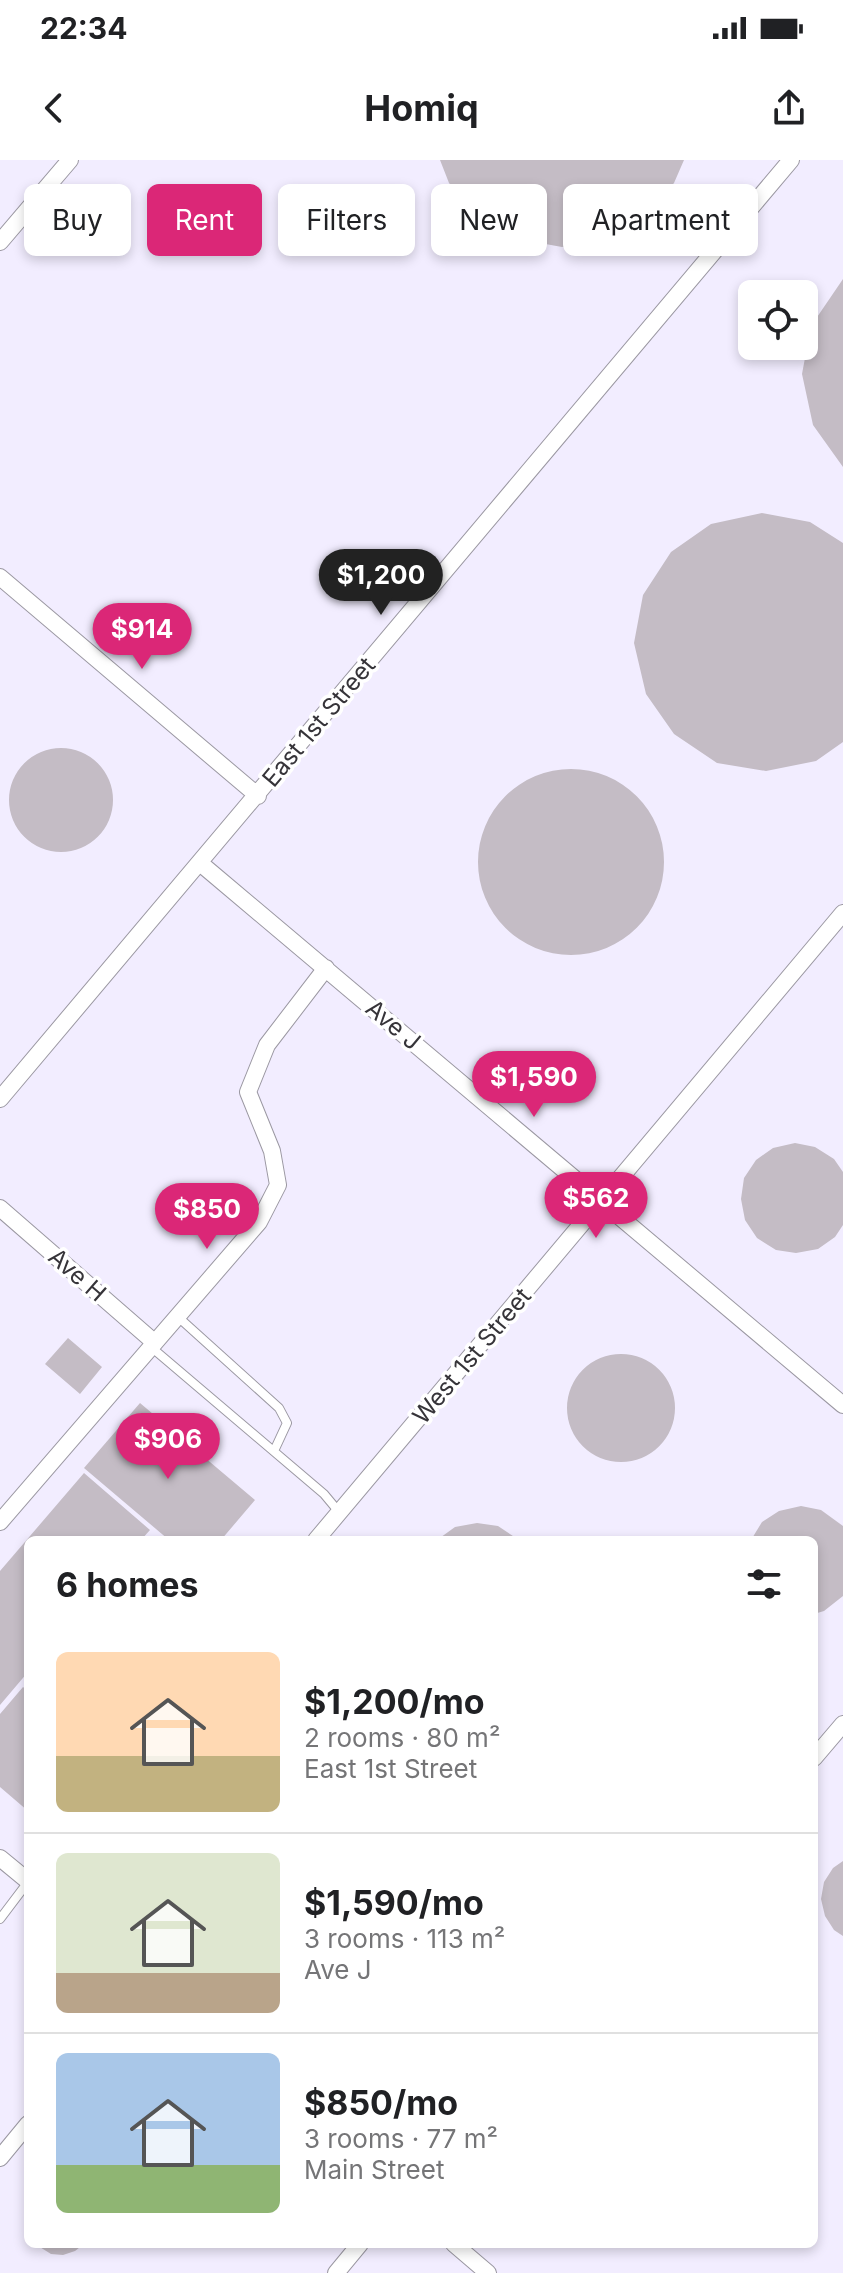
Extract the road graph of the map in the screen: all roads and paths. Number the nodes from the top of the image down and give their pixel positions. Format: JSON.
{"nodes":[{"id":1,"x":70,"y":160,"type":"edge"},
{"id":2,"x":791,"y":160,"type":"edge"},
{"id":3,"x":0,"y":242,"type":"edge"},
{"id":4,"x":0,"y":577,"type":"edge"},
{"id":5,"x":258,"y":796,"type":"junction"},
{"id":6,"x":200,"y":863,"type":"junction"},
{"id":7,"x":843,"y":913,"type":"edge"},
{"id":8,"x":326,"y":968,"type":"junction"},
{"id":9,"x":0,"y":1099,"type":"edge"},
{"id":10,"x":602,"y":1202,"type":"junction"},
{"id":11,"x":0,"y":1208,"type":"edge"},
{"id":12,"x":177,"y":1316,"type":"junction"},
{"id":13,"x":152,"y":1344,"type":"junction"},
{"id":14,"x":843,"y":1405,"type":"edge"},
{"id":15,"x":274,"y":1451,"type":"junction"},
{"id":16,"x":340,"y":1512,"type":"junction"},
{"id":17,"x":0,"y":1522,"type":"edge"},
{"id":18,"x":319,"y":1536,"type":"edge"},
{"id":19,"x":843,"y":1724,"type":"edge"},
{"id":20,"x":818,"y":1753,"type":"edge"},
{"id":21,"x":0,"y":1858,"type":"edge"},
{"id":22,"x":24,"y":1878,"type":"edge"},
{"id":23,"x":24,"y":1886,"type":"edge"},
{"id":24,"x":0,"y":1919,"type":"edge"},
{"id":25,"x":24,"y":2129,"type":"edge"},
{"id":26,"x":0,"y":2158,"type":"edge"},
{"id":27,"x":357,"y":2248,"type":"edge"},
{"id":28,"x":459,"y":2248,"type":"edge"},
{"id":29,"x":336,"y":2273,"type":"edge"},
{"id":30,"x":488,"y":2273,"type":"edge"}],
"edges":[{"from":1,"to":3,"type":"street"},
{"from":2,"to":5,"type":"street","name":"East 1st Street"},
{"from":4,"to":5,"type":"street"},
{"from":5,"to":6,"type":"street","name":"East 1st Street"},
{"from":6,"to":8,"type":"street","name":"Ave J"},
{"from":6,"to":9,"type":"street","name":"East 1st Street"},
{"from":7,"to":10,"type":"street","name":"West 1st Street"},
{"from":8,"to":10,"type":"street","name":"Ave J"},
{"from":8,"to":12,"type":"street"},
{"from":10,"to":14,"type":"street","name":"Ave J"},
{"from":10,"to":16,"type":"street","name":"West 1st Street"},
{"from":11,"to":13,"type":"street","name":"Ave H"},
{"from":12,"to":13,"type":"street"},
{"from":12,"to":15,"type":"lane"},
{"from":13,"to":15,"type":"lane"},
{"from":13,"to":17,"type":"street"},
{"from":15,"to":16,"type":"lane"},
{"from":16,"to":18,"type":"street","name":"West 1st Street"},
{"from":19,"to":20,"type":"street"},
{"from":21,"to":22,"type":"street"},
{"from":23,"to":24,"type":"lane"},
{"from":25,"to":26,"type":"street"},
{"from":27,"to":29,"type":"street"},
{"from":28,"to":30,"type":"street"}]}
